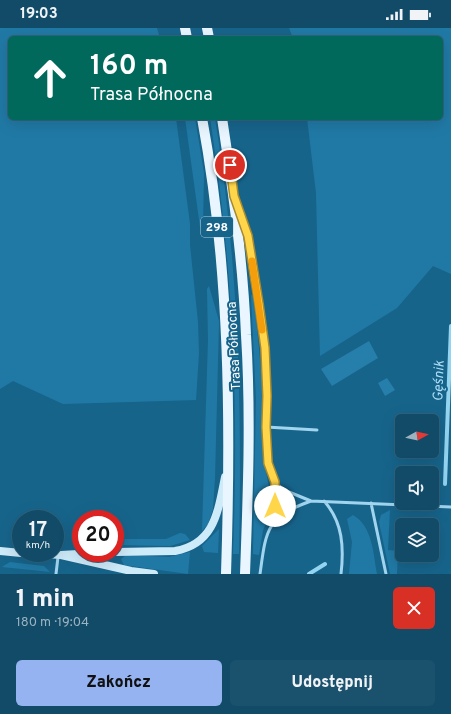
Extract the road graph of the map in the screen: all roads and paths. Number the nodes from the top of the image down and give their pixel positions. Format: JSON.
{"nodes":[{"id":1,"x":202,"y":120,"type":"edge"},
{"id":2,"x":222,"y":120,"type":"edge"},
{"id":3,"x":234,"y":196,"type":"junction"},
{"id":4,"x":266,"y":427,"type":"junction"},
{"id":5,"x":317,"y":430,"type":"dead end"},
{"id":6,"x":228,"y":459,"type":"junction"},
{"id":7,"x":275,"y":482,"type":"junction"},
{"id":8,"x":311,"y":501,"type":"junction"},
{"id":9,"x":324,"y":501,"type":"junction"},
{"id":10,"x":371,"y":503,"type":"junction"},
{"id":11,"x":451,"y":507,"type":"edge"},
{"id":12,"x":274,"y":520,"type":"junction"},
{"id":13,"x":0,"y":551,"type":"edge"},
{"id":14,"x":12,"y":552,"type":"edge"},
{"id":15,"x":124,"y":552,"type":"edge"},
{"id":16,"x":64,"y":556,"type":"edge"},
{"id":17,"x":58,"y":562,"type":"edge"},
{"id":18,"x":56,"y":574,"type":"edge"},
{"id":19,"x":154,"y":574,"type":"edge"},
{"id":20,"x":226,"y":574,"type":"edge"},
{"id":21,"x":245,"y":574,"type":"edge"},
{"id":22,"x":260,"y":574,"type":"edge"},
{"id":23,"x":341,"y":574,"type":"edge"},
{"id":24,"x":386,"y":574,"type":"edge"}],
"edges":[{"from":1,"to":6,"type":"main road","name":"Trasa Północna","number":"298"},
{"from":2,"to":3,"type":"main road","name":"Trasa Północna","number":"298"},
{"from":3,"to":4,"type":"lane"},
{"from":3,"to":21,"type":"main road","name":"Trasa Północna","number":"298"},
{"from":4,"to":5,"type":"lane"},
{"from":4,"to":7,"type":"lane"},
{"from":6,"to":15,"type":"street"},
{"from":6,"to":20,"type":"main road","name":"Trasa Północna","number":"298"},
{"from":7,"to":8,"type":"lane"},
{"from":7,"to":12,"type":"lane"},
{"from":8,"to":9,"type":"lane"},
{"from":8,"to":12,"type":"lane"},
{"from":9,"to":10,"type":"lane"},
{"from":9,"to":23,"type":"lane"},
{"from":10,"to":11,"type":"lane"},
{"from":10,"to":24,"type":"lane"},
{"from":12,"to":22,"type":"lane"},
{"from":13,"to":14,"type":"street"},
{"from":16,"to":19,"type":"street"},
{"from":17,"to":18,"type":"lane"}]}
